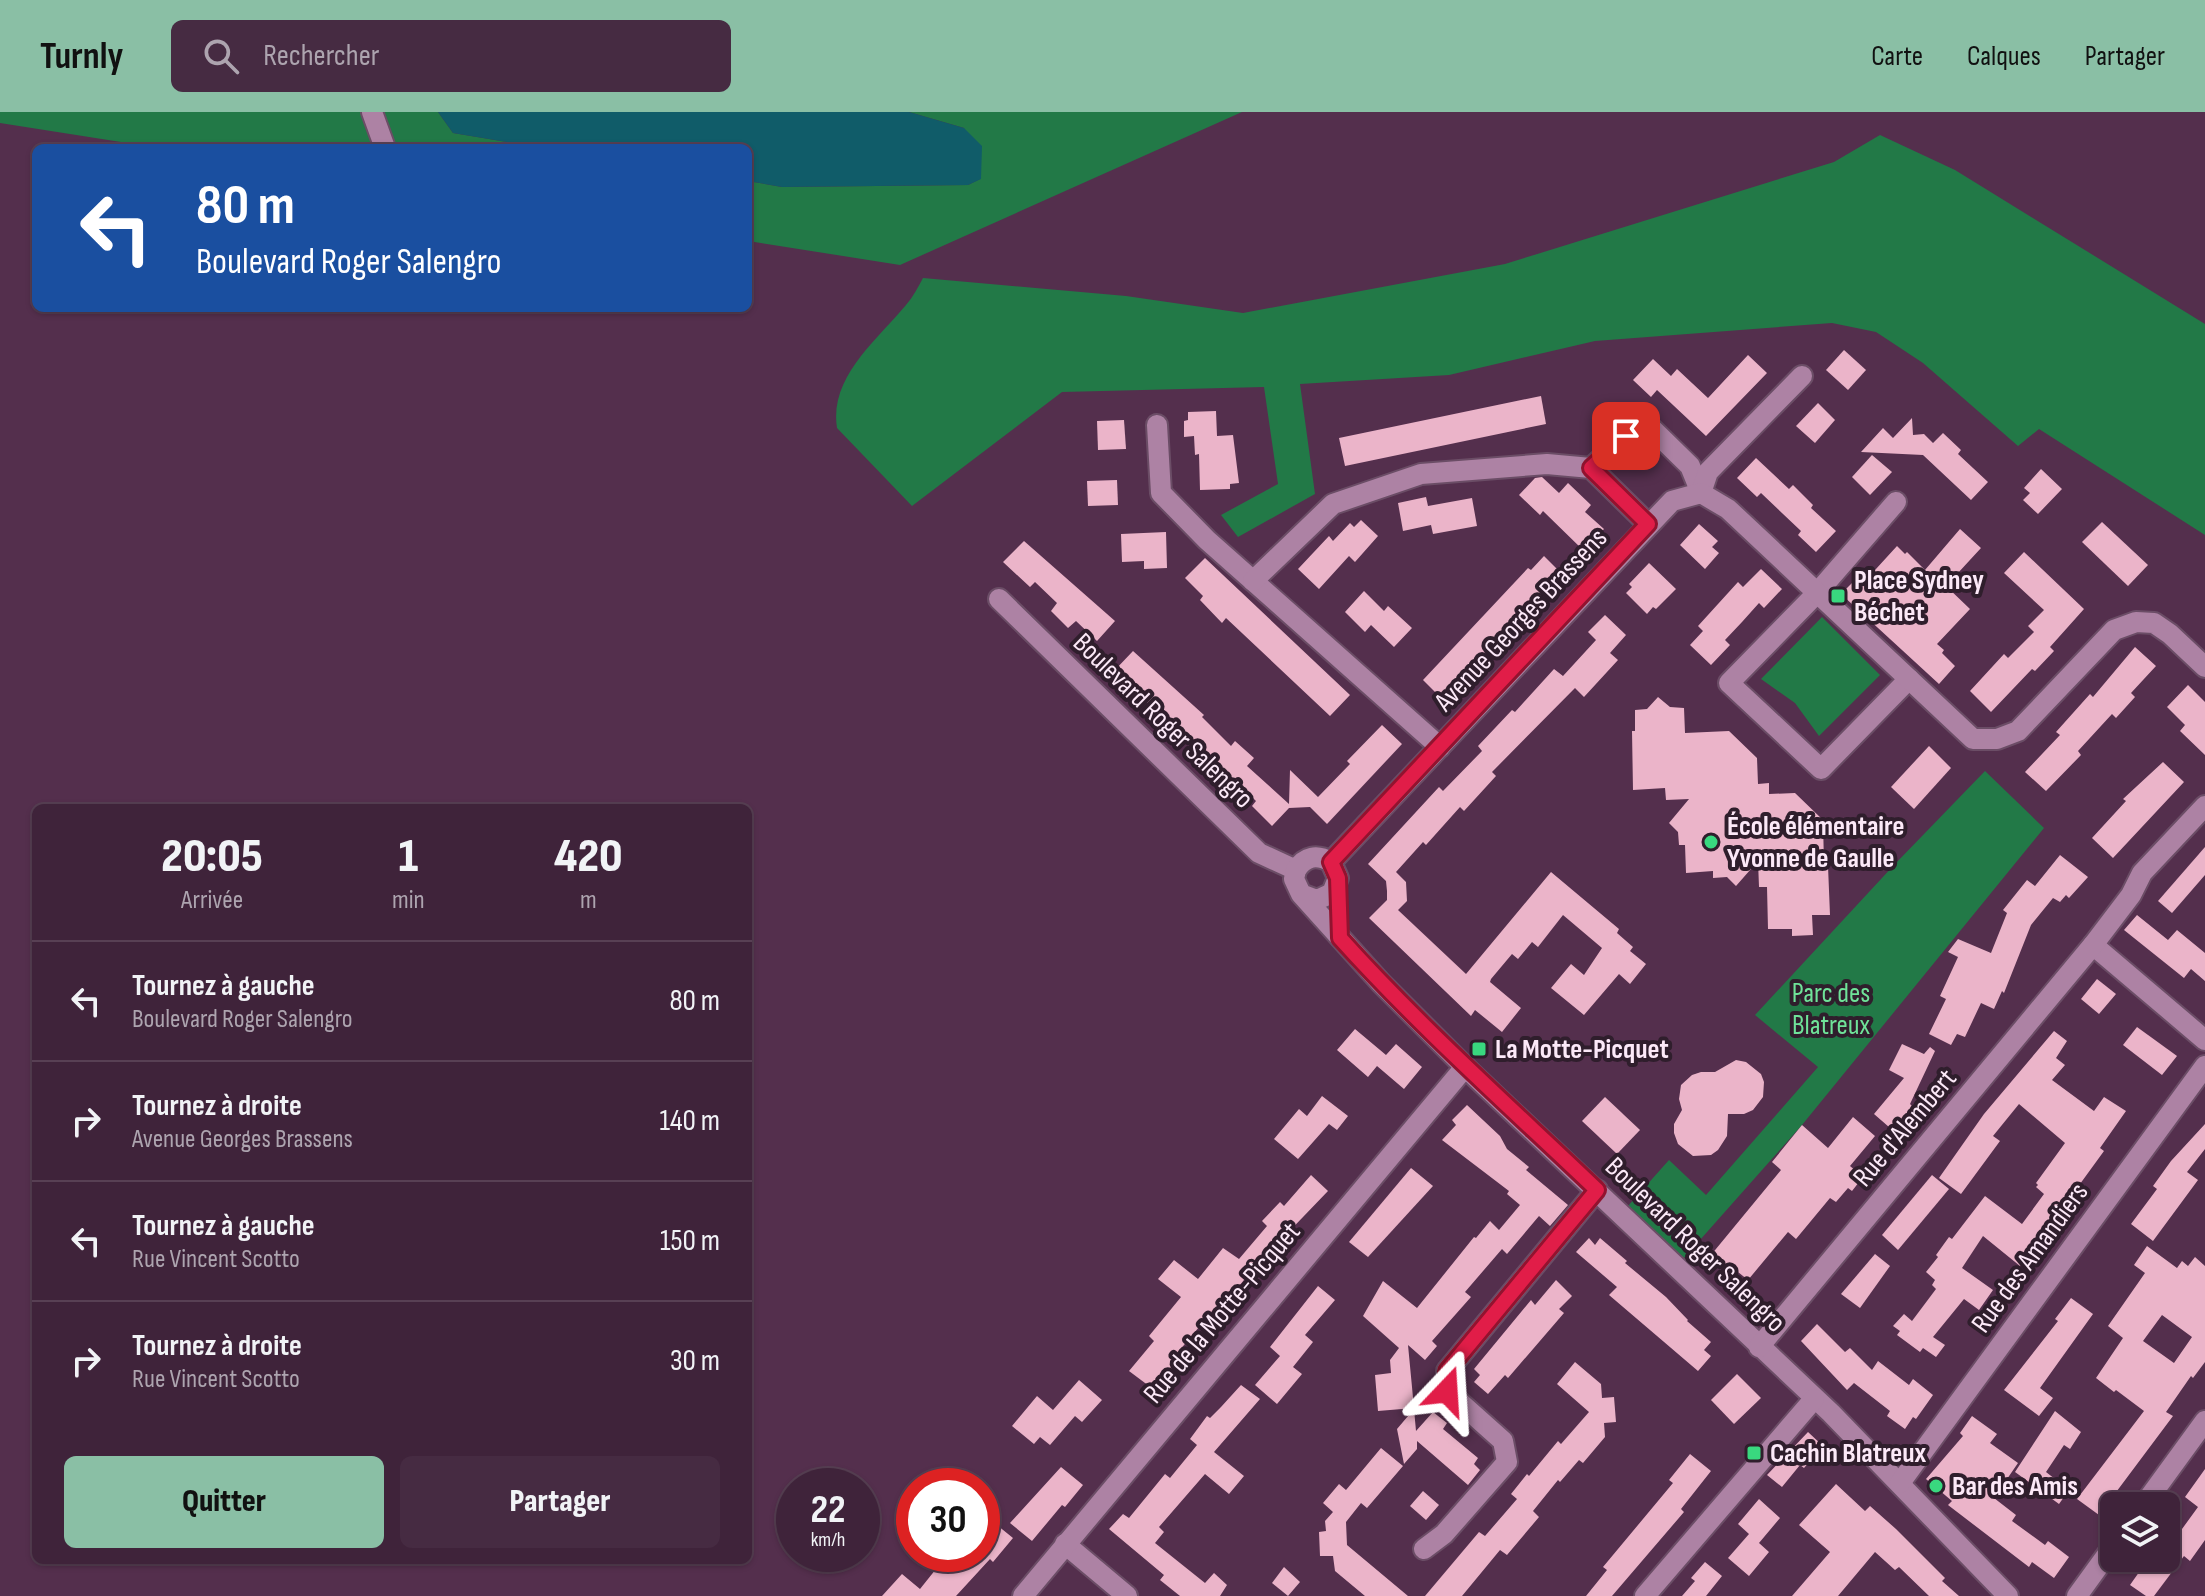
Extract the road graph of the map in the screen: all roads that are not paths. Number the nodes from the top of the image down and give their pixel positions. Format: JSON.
{"nodes":[{"id":1,"x":372,"y":112,"type":"edge"},
{"id":2,"x":384,"y":144,"type":"edge"},
{"id":3,"x":1802,"y":376,"type":"dead end"},
{"id":4,"x":1157,"y":425,"type":"dead end"},
{"id":5,"x":1591,"y":468,"type":"junction"},
{"id":6,"x":1701,"y":493,"type":"junction"},
{"id":7,"x":1896,"y":502,"type":"dead end"},
{"id":8,"x":1648,"y":524,"type":"junction"},
{"id":9,"x":1253,"y":581,"type":"junction"},
{"id":10,"x":1817,"y":593,"type":"junction"},
{"id":11,"x":999,"y":599,"type":"dead end"},
{"id":12,"x":2205,"y":667,"type":"edge"},
{"id":13,"x":1909,"y":679,"type":"junction"},
{"id":14,"x":1440,"y":747,"type":"junction"},
{"id":15,"x":2205,"y":806,"type":"edge"},
{"id":16,"x":1331,"y":862,"type":"junction"},
{"id":17,"x":1296,"y":870,"type":"junction"},
{"id":18,"x":1337,"y":886,"type":"junction"},
{"id":19,"x":1301,"y":894,"type":"junction"},
{"id":20,"x":1340,"y":938,"type":"junction"},
{"id":21,"x":2093,"y":945,"type":"junction"},
{"id":22,"x":2205,"y":1040,"type":"edge"},
{"id":23,"x":2205,"y":1066,"type":"edge"},
{"id":24,"x":1465,"y":1067,"type":"junction"},
{"id":25,"x":1597,"y":1190,"type":"junction"},
{"id":26,"x":1759,"y":1347,"type":"junction"},
{"id":27,"x":1814,"y":1399,"type":"junction"},
{"id":28,"x":2205,"y":1421,"type":"edge"},
{"id":29,"x":1900,"y":1483,"type":"junction"},
{"id":30,"x":2153,"y":1492,"type":"edge"},
{"id":31,"x":1065,"y":1544,"type":"junction"},
{"id":32,"x":1424,"y":1549,"type":"dead end"},
{"id":33,"x":2100,"y":1564,"type":"edge"},
{"id":34,"x":1023,"y":1596,"type":"edge"},
{"id":35,"x":1127,"y":1596,"type":"edge"},
{"id":36,"x":1645,"y":1596,"type":"edge"},
{"id":37,"x":2008,"y":1596,"type":"edge"},
{"id":38,"x":2077,"y":1596,"type":"edge"}],
"edges":[{"from":1,"to":2,"type":"street"},
{"from":3,"to":6,"type":"street"},
{"from":4,"to":9,"type":"street"},
{"from":5,"to":6,"type":"street"},
{"from":5,"to":8,"type":"street"},
{"from":5,"to":9,"type":"street"},
{"from":6,"to":8,"type":"street","name":"Avenue Georges Brassens"},
{"from":6,"to":10,"type":"street"},
{"from":7,"to":10,"type":"street"},
{"from":8,"to":14,"type":"street","name":"Avenue Georges Brassens"},
{"from":9,"to":14,"type":"street"},
{"from":10,"to":13,"type":"street"},
{"from":10,"to":13,"type":"street"},
{"from":11,"to":17,"type":"street","name":"Boulevard Roger Salengro"},
{"from":12,"to":13,"type":"street"},
{"from":14,"to":16,"type":"street","name":"Avenue Georges Brassens"},
{"from":15,"to":21,"type":"street","name":"Rue d'Alembert"},
{"from":16,"to":17,"type":"street"},
{"from":16,"to":18,"type":"street"},
{"from":17,"to":19,"type":"street"},
{"from":18,"to":19,"type":"street"},
{"from":18,"to":20,"type":"street"},
{"from":19,"to":20,"type":"street","name":"Boulevard Roger Salengro"},
{"from":20,"to":24,"type":"street","name":"Boulevard Roger Salengro"},
{"from":21,"to":22,"type":"street"},
{"from":21,"to":26,"type":"street","name":"Rue d'Alembert"},
{"from":23,"to":29,"type":"street","name":"Rue des Amandiers"},
{"from":24,"to":25,"type":"street","name":"Boulevard Roger Salengro"},
{"from":24,"to":31,"type":"street","name":"Rue de la Motte-Picquet"},
{"from":25,"to":26,"type":"street","name":"Boulevard Roger Salengro"},
{"from":25,"to":32,"type":"street"},
{"from":26,"to":27,"type":"street","name":"Boulevard Roger Salengro"},
{"from":27,"to":29,"type":"street","name":"Boulevard Roger Salengro"},
{"from":27,"to":36,"type":"street"},
{"from":28,"to":30,"type":"street"},
{"from":29,"to":37,"type":"street","name":"Boulevard Roger Salengro"},
{"from":31,"to":34,"type":"street","name":"Rue de la Motte-Picquet"},
{"from":31,"to":35,"type":"street"},
{"from":33,"to":38,"type":"street"}]}
